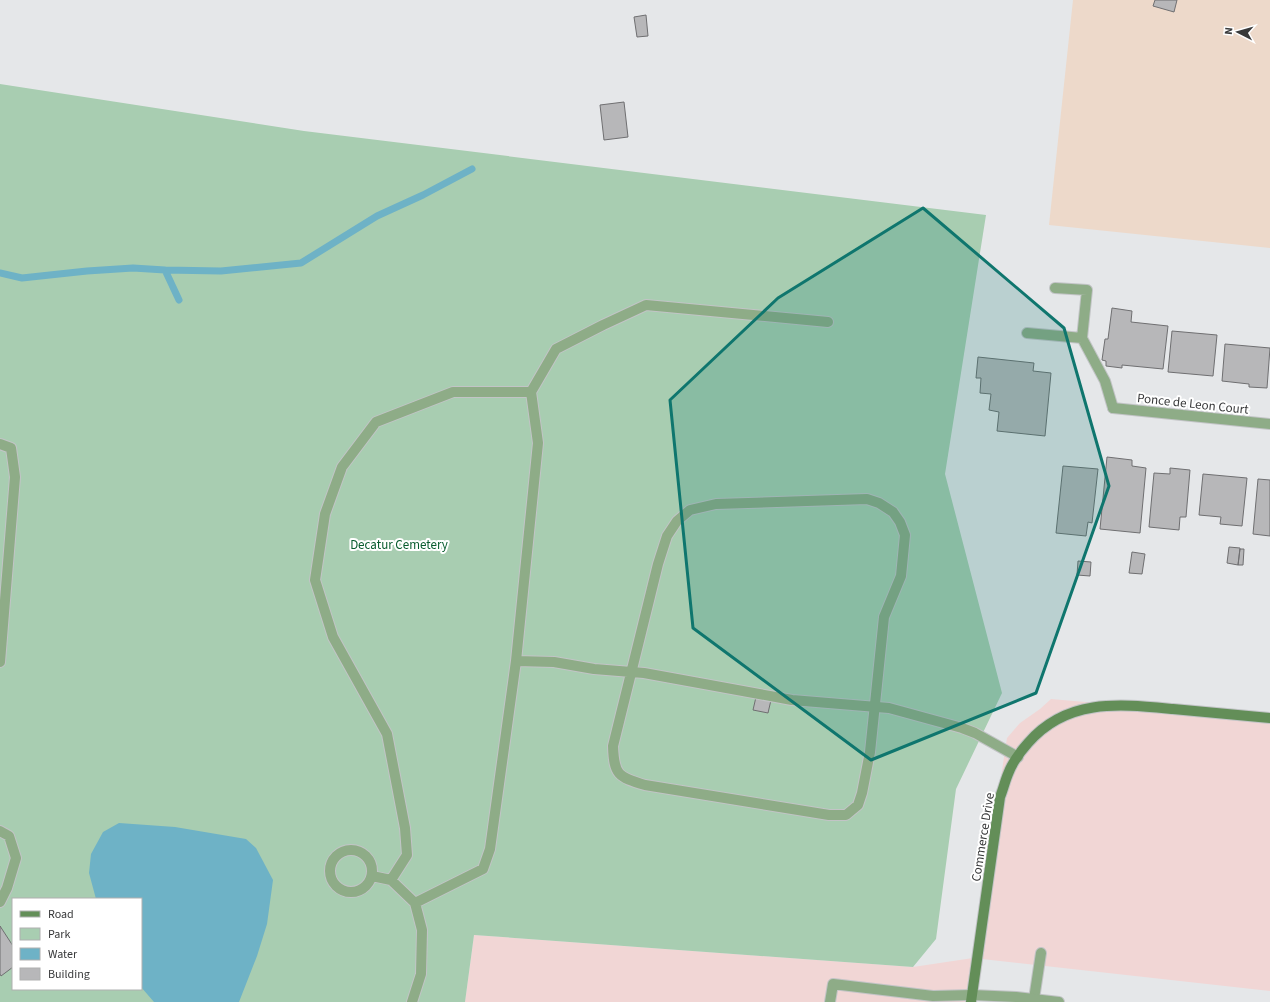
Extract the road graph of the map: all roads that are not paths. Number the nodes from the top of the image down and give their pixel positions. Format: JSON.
{"nodes":[{"id":1,"x":1054,"y":288,"type":"dead end"},
{"id":2,"x":828,"y":322,"type":"dead end"},
{"id":3,"x":1027,"y":332,"type":"dead end"},
{"id":4,"x":1082,"y":338,"type":"junction"},
{"id":5,"x":531,"y":392,"type":"junction"},
{"id":6,"x":1270,"y":424,"type":"edge"},
{"id":7,"x":0,"y":444,"type":"edge"},
{"id":8,"x":516,"y":661,"type":"junction"},
{"id":9,"x":0,"y":662,"type":"edge"},
{"id":10,"x":632,"y":672,"type":"junction"},
{"id":11,"x":875,"y":706,"type":"junction"},
{"id":12,"x":1270,"y":718,"type":"edge"},
{"id":13,"x":1018,"y":757,"type":"junction"},
{"id":14,"x":0,"y":831,"type":"edge"},
{"id":15,"x":372,"y":876,"type":"junction"},
{"id":16,"x":391,"y":880,"type":"junction"},
{"id":17,"x":0,"y":902,"type":"edge"},
{"id":18,"x":415,"y":902,"type":"junction"},
{"id":19,"x":1041,"y":953,"type":"dead end"},
{"id":20,"x":972,"y":998,"type":"edge"},
{"id":21,"x":1034,"y":999,"type":"junction"},
{"id":22,"x":412,"y":1002,"type":"edge"},
{"id":23,"x":830,"y":1002,"type":"edge"},
{"id":24,"x":1059,"y":1002,"type":"edge"}],
"edges":[{"from":1,"to":4,"type":"street"},
{"from":2,"to":5,"type":"street"},
{"from":3,"to":4,"type":"street"},
{"from":4,"to":6,"type":"street","name":"Ponce de Leon Court"},
{"from":5,"to":8,"type":"street"},
{"from":5,"to":16,"type":"street"},
{"from":7,"to":9,"type":"street"},
{"from":8,"to":10,"type":"street"},
{"from":8,"to":18,"type":"street"},
{"from":10,"to":11,"type":"street"},
{"from":10,"to":11,"type":"street"},
{"from":10,"to":11,"type":"street"},
{"from":11,"to":13,"type":"street"},
{"from":12,"to":13,"type":"main road","name":"Commerce Drive"},
{"from":13,"to":20,"type":"main road","name":"Commerce Drive"},
{"from":14,"to":17,"type":"street"},
{"from":15,"to":15,"type":"street"},
{"from":15,"to":16,"type":"street"},
{"from":16,"to":18,"type":"street"},
{"from":18,"to":22,"type":"street"},
{"from":19,"to":21,"type":"street"},
{"from":20,"to":21,"type":"street"},
{"from":20,"to":23,"type":"street"},
{"from":21,"to":24,"type":"street"}]}
